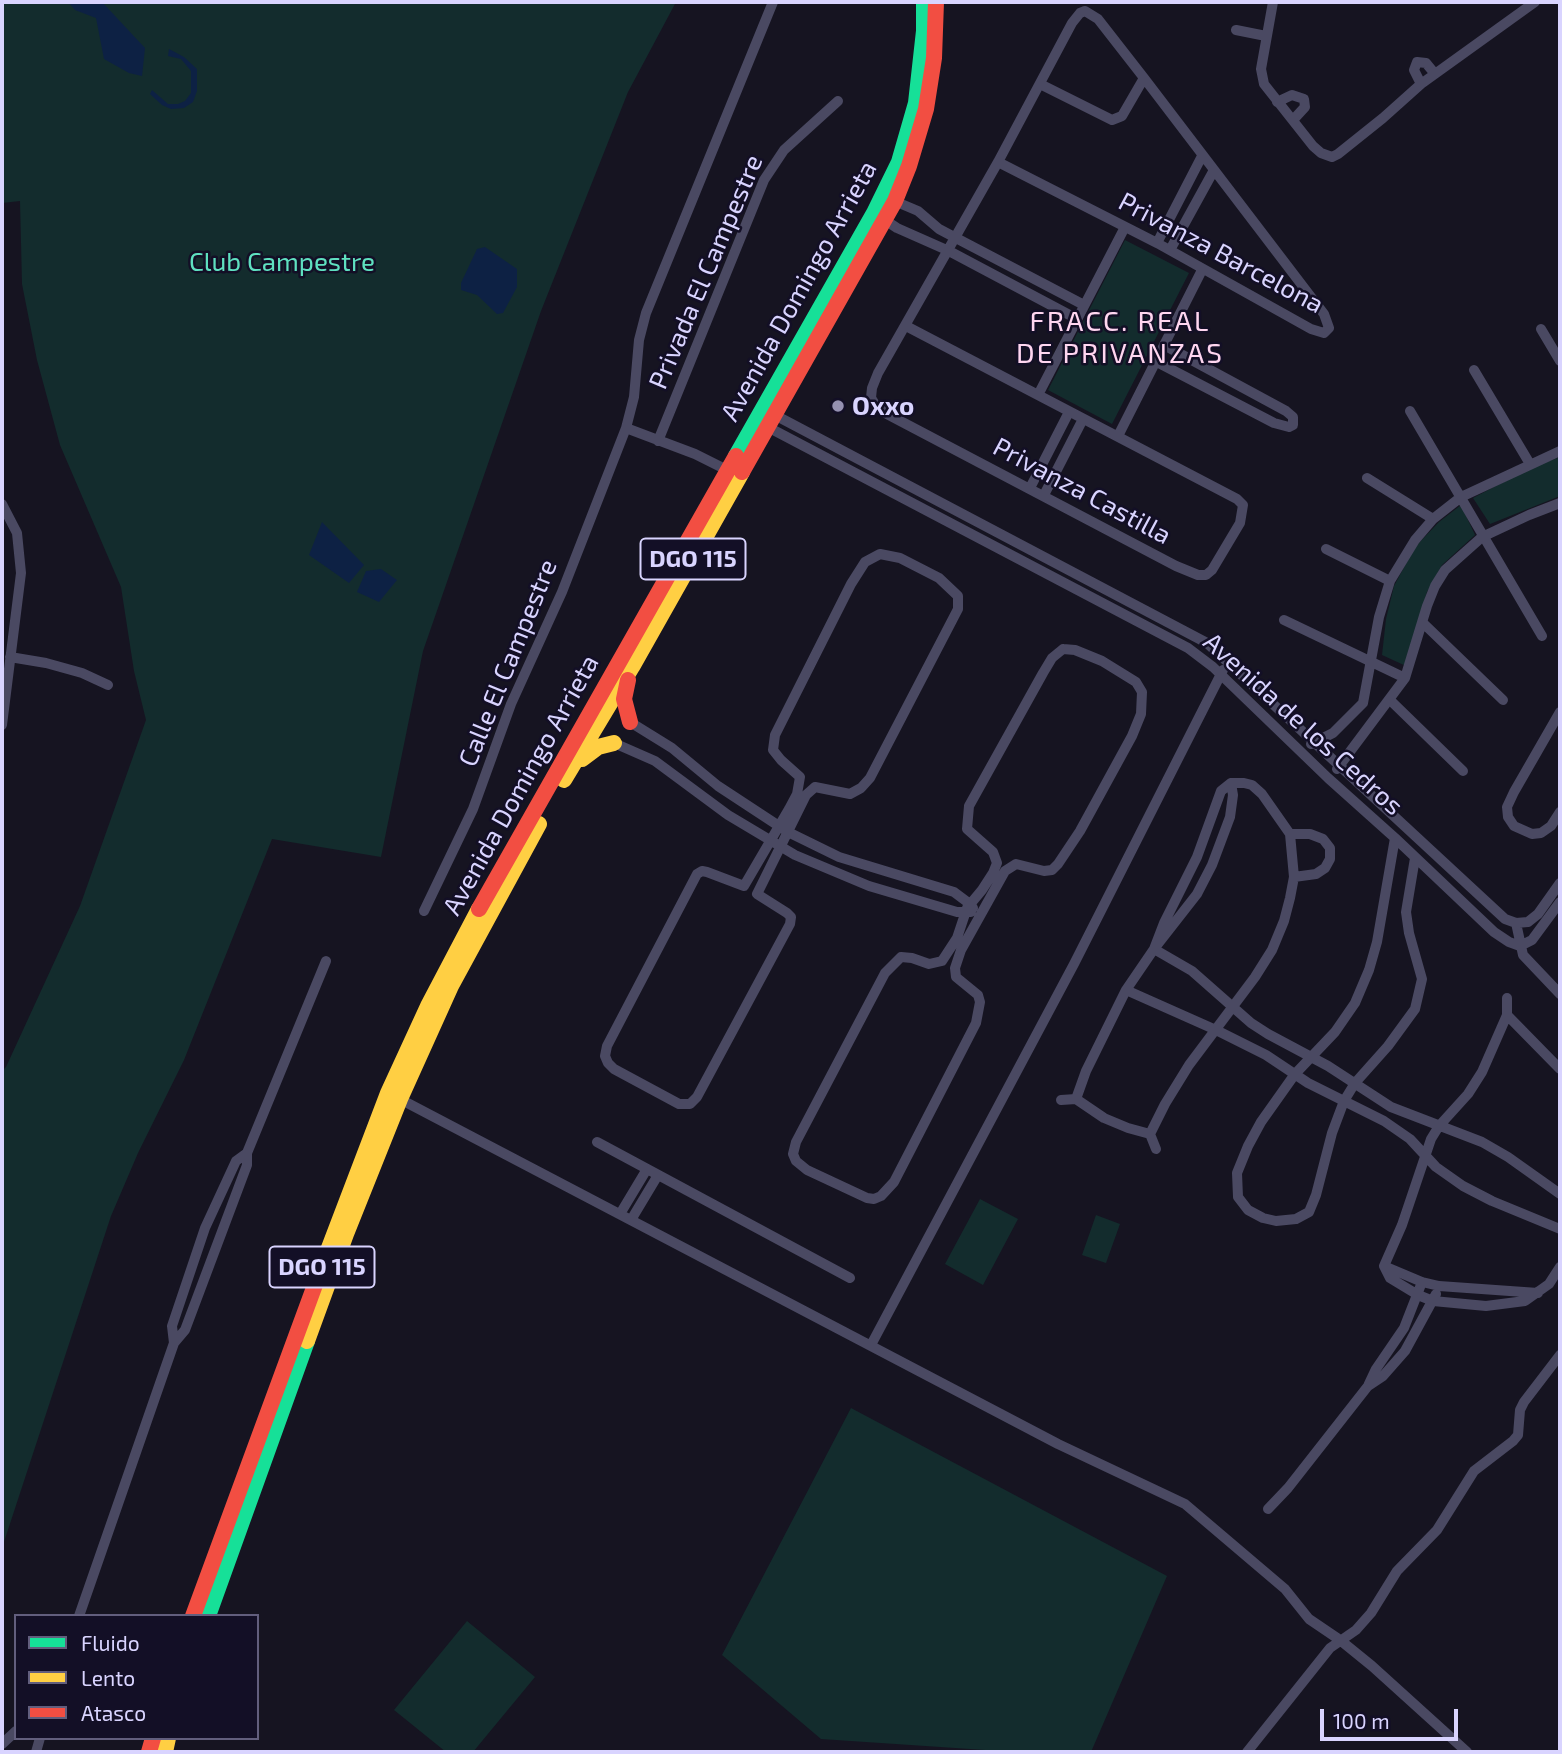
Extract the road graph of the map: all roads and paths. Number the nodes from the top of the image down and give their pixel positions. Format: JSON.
{"nodes":[{"id":1,"x":773,"y":2,"type":"edge"},
{"id":2,"x":924,"y":2,"type":"edge"},
{"id":3,"x":936,"y":2,"type":"edge"},
{"id":4,"x":1273,"y":2,"type":"edge"},
{"id":5,"x":1535,"y":2,"type":"edge"},
{"id":6,"x":1085,"y":11,"type":"joint"},
{"id":7,"x":1236,"y":30,"type":"dead end"},
{"id":8,"x":1266,"y":36,"type":"junction"},
{"id":9,"x":1435,"y":74,"type":"junction"},
{"id":10,"x":1144,"y":78,"type":"junction"},
{"id":11,"x":1040,"y":84,"type":"junction"},
{"id":12,"x":1422,"y":84,"type":"junction"},
{"id":13,"x":838,"y":101,"type":"dead end"},
{"id":14,"x":1277,"y":102,"type":"junction"},
{"id":15,"x":1293,"y":120,"type":"junction"},
{"id":16,"x":1202,"y":156,"type":"junction"},
{"id":17,"x":998,"y":162,"type":"junction"},
{"id":18,"x":1214,"y":170,"type":"junction"},
{"id":19,"x":889,"y":199,"type":"junction"},
{"id":20,"x":879,"y":216,"type":"junction"},
{"id":21,"x":930,"y":221,"type":"junction"},
{"id":22,"x":1125,"y":227,"type":"junction"},
{"id":23,"x":921,"y":238,"type":"junction"},
{"id":24,"x":956,"y":238,"type":"junction"},
{"id":25,"x":1157,"y":243,"type":"junction"},
{"id":26,"x":1170,"y":250,"type":"junction"},
{"id":27,"x":949,"y":251,"type":"junction"},
{"id":28,"x":1202,"y":270,"type":"junction"},
{"id":29,"x":1084,"y":305,"type":"junction"},
{"id":30,"x":1077,"y":320,"type":"junction"},
{"id":31,"x":906,"y":326,"type":"junction"},
{"id":32,"x":1541,"y":329,"type":"dead end"},
{"id":33,"x":1164,"y":345,"type":"junction"},
{"id":34,"x":1155,"y":361,"type":"junction"},
{"id":35,"x":1560,"y":361,"type":"edge"},
{"id":36,"x":1474,"y":370,"type":"dead end"},
{"id":37,"x":1038,"y":395,"type":"junction"},
{"id":38,"x":1410,"y":411,"type":"dead end"},
{"id":39,"x":1069,"y":412,"type":"junction"},
{"id":40,"x":765,"y":418,"type":"junction"},
{"id":41,"x":1083,"y":419,"type":"junction"},
{"id":42,"x":626,"y":428,"type":"junction"},
{"id":43,"x":1118,"y":436,"type":"junction"},
{"id":44,"x":658,"y":441,"type":"junction"},
{"id":45,"x":1560,"y":451,"type":"edge"},
{"id":46,"x":1530,"y":464,"type":"junction"},
{"id":47,"x":734,"y":474,"type":"junction"},
{"id":48,"x":1367,"y":478,"type":"dead end"},
{"id":49,"x":1030,"y":488,"type":"junction"},
{"id":50,"x":1044,"y":495,"type":"junction"},
{"id":51,"x":1461,"y":497,"type":"junction"},
{"id":52,"x":2,"y":504,"type":"edge"},
{"id":53,"x":1559,"y":506,"type":"edge"},
{"id":54,"x":1433,"y":519,"type":"junction"},
{"id":55,"x":1482,"y":537,"type":"junction"},
{"id":56,"x":1326,"y":550,"type":"dead end"},
{"id":57,"x":1390,"y":581,"type":"junction"},
{"id":58,"x":1284,"y":620,"type":"dead end"},
{"id":59,"x":1423,"y":623,"type":"junction"},
{"id":60,"x":13,"y":634,"type":"junction"},
{"id":61,"x":1542,"y":636,"type":"dead end"},
{"id":62,"x":2,"y":642,"type":"edge"},
{"id":63,"x":10,"y":657,"type":"junction"},
{"id":64,"x":1228,"y":662,"type":"junction"},
{"id":65,"x":1372,"y":662,"type":"junction"},
{"id":66,"x":632,"y":667,"type":"junction"},
{"id":67,"x":1220,"y":675,"type":"junction"},
{"id":68,"x":1405,"y":678,"type":"junction"},
{"id":69,"x":108,"y":685,"type":"dead end"},
{"id":70,"x":1390,"y":699,"type":"junction"},
{"id":71,"x":1503,"y":700,"type":"dead end"},
{"id":72,"x":1560,"y":712,"type":"edge"},
{"id":73,"x":1355,"y":713,"type":"junction"},
{"id":74,"x":593,"y":720,"type":"junction"},
{"id":75,"x":631,"y":723,"type":"junction"},
{"id":76,"x":2,"y":725,"type":"edge"},
{"id":77,"x":1367,"y":726,"type":"junction"},
{"id":78,"x":1314,"y":742,"type":"junction"},
{"id":79,"x":617,"y":744,"type":"junction"},
{"id":80,"x":1299,"y":751,"type":"junction"},
{"id":81,"x":1340,"y":765,"type":"junction"},
{"id":82,"x":1463,"y":771,"type":"dead end"},
{"id":83,"x":1328,"y":778,"type":"junction"},
{"id":84,"x":564,"y":780,"type":"junction"},
{"id":85,"x":1231,"y":783,"type":"junction"},
{"id":86,"x":1560,"y":812,"type":"edge"},
{"id":87,"x":784,"y":829,"type":"junction"},
{"id":88,"x":1290,"y":834,"type":"junction"},
{"id":89,"x":1395,"y":838,"type":"junction"},
{"id":90,"x":775,"y":844,"type":"junction"},
{"id":91,"x":1415,"y":858,"type":"junction"},
{"id":92,"x":1294,"y":877,"type":"junction"},
{"id":93,"x":1560,"y":883,"type":"edge"},
{"id":94,"x":993,"y":892,"type":"junction"},
{"id":95,"x":1560,"y":902,"type":"edge"},
{"id":96,"x":1384,"y":908,"type":"junction"},
{"id":97,"x":970,"y":909,"type":"junction"},
{"id":98,"x":1406,"y":910,"type":"junction"},
{"id":99,"x":424,"y":911,"type":"dead end"},
{"id":100,"x":481,"y":916,"type":"junction"},
{"id":101,"x":1516,"y":923,"type":"junction"},
{"id":102,"x":972,"y":932,"type":"junction"},
{"id":103,"x":1520,"y":946,"type":"junction"},
{"id":104,"x":1154,"y":949,"type":"junction"},
{"id":105,"x":326,"y":961,"type":"dead end"},
{"id":106,"x":1126,"y":990,"type":"junction"},
{"id":107,"x":1560,"y":994,"type":"edge"},
{"id":108,"x":1507,"y":998,"type":"dead end"},
{"id":109,"x":1233,"y":1006,"type":"junction"},
{"id":110,"x":1507,"y":1015,"type":"junction"},
{"id":111,"x":1216,"y":1030,"type":"junction"},
{"id":112,"x":1312,"y":1058,"type":"junction"},
{"id":113,"x":1560,"y":1069,"type":"edge"},
{"id":114,"x":1295,"y":1074,"type":"junction"},
{"id":115,"x":1355,"y":1083,"type":"junction"},
{"id":116,"x":394,"y":1096,"type":"junction"},
{"id":117,"x":1076,"y":1099,"type":"junction"},
{"id":118,"x":1061,"y":1100,"type":"dead end"},
{"id":119,"x":1344,"y":1101,"type":"junction"},
{"id":120,"x":1439,"y":1126,"type":"junction"},
{"id":121,"x":1150,"y":1134,"type":"junction"},
{"id":122,"x":597,"y":1142,"type":"dead end"},
{"id":123,"x":1156,"y":1149,"type":"dead end"},
{"id":124,"x":247,"y":1153,"type":"junction"},
{"id":125,"x":1424,"y":1155,"type":"junction"},
{"id":126,"x":647,"y":1169,"type":"junction"},
{"id":127,"x":658,"y":1175,"type":"junction"},
{"id":128,"x":1560,"y":1194,"type":"edge"},
{"id":129,"x":620,"y":1214,"type":"junction"},
{"id":130,"x":631,"y":1220,"type":"junction"},
{"id":131,"x":1560,"y":1229,"type":"edge"},
{"id":132,"x":1384,"y":1266,"type":"junction"},
{"id":133,"x":1560,"y":1267,"type":"edge"},
{"id":134,"x":850,"y":1279,"type":"dead end"},
{"id":135,"x":1422,"y":1282,"type":"junction"},
{"id":136,"x":1439,"y":1286,"type":"junction"},
{"id":137,"x":1539,"y":1293,"type":"junction"},
{"id":138,"x":1418,"y":1295,"type":"junction"},
{"id":139,"x":1433,"y":1301,"type":"junction"},
{"id":140,"x":174,"y":1343,"type":"junction"},
{"id":141,"x":871,"y":1345,"type":"junction"},
{"id":142,"x":1560,"y":1355,"type":"edge"},
{"id":143,"x":1368,"y":1386,"type":"junction"},
{"id":144,"x":251,"y":1481,"type":"junction"},
{"id":145,"x":1268,"y":1509,"type":"dead end"},
{"id":146,"x":80,"y":1614,"type":"edge"},
{"id":147,"x":194,"y":1614,"type":"edge"},
{"id":148,"x":209,"y":1614,"type":"edge"},
{"id":149,"x":1340,"y":1640,"type":"junction"},
{"id":150,"x":1247,"y":1752,"type":"edge"},
{"id":151,"x":1467,"y":1752,"type":"edge"}],
"edges":[{"from":1,"to":42,"type":"street","name":"Calle El Campestre"},
{"from":2,"to":19,"type":"main road","name":"Avenida Domingo Arrieta","number":"DGO 115"},
{"from":3,"to":19,"type":"main road","name":"Avenida Domingo Arrieta","number":"DGO 115"},
{"from":4,"to":8,"type":"street"},
{"from":5,"to":9,"type":"street"},
{"from":6,"to":10,"type":"street","name":"Privanza Barcelona"},
{"from":6,"to":11,"type":"street","name":"Privanza Castilla"},
{"from":7,"to":8,"type":"street"},
{"from":8,"to":14,"type":"street"},
{"from":9,"to":12,"type":"street"},
{"from":9,"to":12,"type":"street"},
{"from":10,"to":11,"type":"street"},
{"from":10,"to":16,"type":"street","name":"Privanza Barcelona"},
{"from":11,"to":17,"type":"street","name":"Privanza Castilla"},
{"from":12,"to":15,"type":"street"},
{"from":13,"to":44,"type":"street","name":"Privada El Campestre"},
{"from":14,"to":15,"type":"street"},
{"from":14,"to":15,"type":"street"},
{"from":16,"to":18,"type":"street","name":"Privanza Barcelona"},
{"from":16,"to":25,"type":"street"},
{"from":17,"to":22,"type":"street","name":"Privanza Barcelona"},
{"from":17,"to":24,"type":"street","name":"Privanza Castilla"},
{"from":18,"to":26,"type":"street"},
{"from":18,"to":28,"type":"street","name":"Privanza Barcelona"},
{"from":19,"to":20,"type":"main road","name":"Avenida Domingo Arrieta","number":"DGO 115"},
{"from":19,"to":21,"type":"street"},
{"from":20,"to":23,"type":"street"},
{"from":20,"to":40,"type":"main road","name":"Avenida Domingo Arrieta","number":"DGO 115"},
{"from":21,"to":23,"type":"street"},
{"from":21,"to":24,"type":"street"},
{"from":22,"to":25,"type":"street","name":"Privanza Barcelona"},
{"from":22,"to":29,"type":"street"},
{"from":23,"to":27,"type":"street"},
{"from":24,"to":27,"type":"street","name":"Privanza Castilla"},
{"from":24,"to":29,"type":"street"},
{"from":25,"to":26,"type":"street","name":"Privanza Barcelona"},
{"from":26,"to":28,"type":"street","name":"Privanza Barcelona"},
{"from":27,"to":30,"type":"street"},
{"from":27,"to":31,"type":"street","name":"Privanza Castilla"},
{"from":28,"to":33,"type":"street"},
{"from":29,"to":30,"type":"street"},
{"from":30,"to":37,"type":"street"},
{"from":31,"to":37,"type":"street","name":"Privanza Castilla"},
{"from":31,"to":49,"type":"street","name":"Privanza Castilla"},
{"from":32,"to":35,"type":"street"},
{"from":33,"to":34,"type":"street"},
{"from":33,"to":34,"type":"street"},
{"from":34,"to":43,"type":"street"},
{"from":36,"to":46,"type":"street"},
{"from":37,"to":39,"type":"street","name":"Privanza Castilla"},
{"from":38,"to":51,"type":"street"},
{"from":39,"to":41,"type":"street","name":"Privanza Castilla"},
{"from":39,"to":49,"type":"street"},
{"from":40,"to":47,"type":"main road","name":"Avenida Domingo Arrieta","number":"DGO 115"},
{"from":40,"to":64,"type":"street","name":"Avenida de los Cedros"},
{"from":40,"to":67,"type":"street","name":"Avenida de los Cedros"},
{"from":41,"to":43,"type":"street","name":"Privanza Castilla"},
{"from":41,"to":50,"type":"street"},
{"from":42,"to":44,"type":"street"},
{"from":42,"to":99,"type":"street","name":"Calle El Campestre"},
{"from":43,"to":50,"type":"street","name":"Privanza Castilla"},
{"from":44,"to":47,"type":"street"},
{"from":45,"to":46,"type":"street"},
{"from":46,"to":51,"type":"street"},
{"from":47,"to":66,"type":"main road","name":"Avenida Domingo Arrieta","number":"DGO 115"},
{"from":47,"to":74,"type":"main road","name":"Avenida Domingo Arrieta","number":"DGO 115"},
{"from":48,"to":54,"type":"street"},
{"from":49,"to":50,"type":"street","name":"Privanza Castilla"},
{"from":51,"to":54,"type":"street"},
{"from":51,"to":55,"type":"street"},
{"from":52,"to":60,"type":"street"},
{"from":53,"to":55,"type":"street"},
{"from":54,"to":57,"type":"street"},
{"from":55,"to":59,"type":"street"},
{"from":55,"to":61,"type":"street"},
{"from":56,"to":57,"type":"street"},
{"from":57,"to":65,"type":"street"},
{"from":58,"to":65,"type":"street"},
{"from":59,"to":68,"type":"street"},
{"from":59,"to":71,"type":"street"},
{"from":60,"to":62,"type":"street"},
{"from":60,"to":63,"type":"street"},
{"from":63,"to":69,"type":"street"},
{"from":63,"to":76,"type":"street"},
{"from":64,"to":67,"type":"street"},
{"from":64,"to":78,"type":"street","name":"Avenida de los Cedros"},
{"from":65,"to":68,"type":"street"},
{"from":65,"to":73,"type":"street"},
{"from":66,"to":74,"type":"main road","name":"Avenida Domingo Arrieta","number":"DGO 115"},
{"from":66,"to":75,"type":"main road"},
{"from":67,"to":80,"type":"street","name":"Avenida de los Cedros"},
{"from":67,"to":141,"type":"street"},
{"from":68,"to":70,"type":"street"},
{"from":70,"to":77,"type":"street"},
{"from":70,"to":82,"type":"street"},
{"from":72,"to":86,"type":"street"},
{"from":73,"to":77,"type":"street"},
{"from":73,"to":78,"type":"street"},
{"from":74,"to":75,"type":"main road"},
{"from":74,"to":79,"type":"main road"},
{"from":74,"to":84,"type":"main road","name":"Avenida Domingo Arrieta","number":"DGO 115"},
{"from":74,"to":100,"type":"main road","name":"Avenida Domingo Arrieta","number":"DGO 115"},
{"from":75,"to":79,"type":"street"},
{"from":75,"to":87,"type":"street"},
{"from":77,"to":81,"type":"street"},
{"from":78,"to":80,"type":"street"},
{"from":78,"to":81,"type":"street","name":"Avenida de los Cedros"},
{"from":79,"to":84,"type":"main road"},
{"from":79,"to":90,"type":"street"},
{"from":80,"to":83,"type":"street","name":"Avenida de los Cedros"},
{"from":81,"to":83,"type":"street"},
{"from":81,"to":101,"type":"street","name":"Avenida de los Cedros"},
{"from":83,"to":89,"type":"street","name":"Avenida de los Cedros"},
{"from":84,"to":100,"type":"main road","name":"Avenida Domingo Arrieta","number":"DGO 115"},
{"from":85,"to":88,"type":"street"},
{"from":85,"to":104,"type":"street"},
{"from":85,"to":104,"type":"street"},
{"from":87,"to":87,"type":"street"},
{"from":87,"to":90,"type":"street"},
{"from":87,"to":97,"type":"street"},
{"from":88,"to":92,"type":"street"},
{"from":88,"to":92,"type":"street"},
{"from":89,"to":91,"type":"street","name":"Avenida de los Cedros"},
{"from":89,"to":96,"type":"street"},
{"from":90,"to":90,"type":"street"},
{"from":90,"to":97,"type":"street"},
{"from":91,"to":98,"type":"street"},
{"from":91,"to":103,"type":"street","name":"Avenida de los Cedros"},
{"from":92,"to":109,"type":"street"},
{"from":93,"to":101,"type":"street"},
{"from":94,"to":97,"type":"street"},
{"from":94,"to":97,"type":"street"},
{"from":94,"to":102,"type":"street"},
{"from":95,"to":103,"type":"street"},
{"from":96,"to":98,"type":"street"},
{"from":96,"to":112,"type":"street"},
{"from":97,"to":102,"type":"street"},
{"from":97,"to":102,"type":"street"},
{"from":98,"to":115,"type":"street"},
{"from":100,"to":116,"type":"main road","name":"Avenida Domingo Arrieta","number":"DGO 115"},
{"from":101,"to":103,"type":"street"},
{"from":103,"to":107,"type":"street"},
{"from":104,"to":106,"type":"street"},
{"from":104,"to":109,"type":"street"},
{"from":105,"to":124,"type":"street"},
{"from":106,"to":111,"type":"street"},
{"from":106,"to":117,"type":"street"},
{"from":108,"to":110,"type":"street"},
{"from":109,"to":111,"type":"street"},
{"from":109,"to":112,"type":"street"},
{"from":110,"to":113,"type":"street"},
{"from":110,"to":120,"type":"street"},
{"from":111,"to":114,"type":"street"},
{"from":111,"to":121,"type":"street"},
{"from":112,"to":114,"type":"street"},
{"from":112,"to":115,"type":"street"},
{"from":114,"to":119,"type":"street"},
{"from":114,"to":119,"type":"street"},
{"from":115,"to":119,"type":"street"},
{"from":115,"to":120,"type":"street"},
{"from":116,"to":129,"type":"street"},
{"from":116,"to":144,"type":"main road","name":"Avenida Domingo Arrieta","number":"DGO 115"},
{"from":117,"to":118,"type":"street"},
{"from":117,"to":121,"type":"street"},
{"from":119,"to":125,"type":"street"},
{"from":120,"to":125,"type":"street"},
{"from":120,"to":128,"type":"street"},
{"from":121,"to":123,"type":"street"},
{"from":122,"to":126,"type":"street"},
{"from":124,"to":140,"type":"street"},
{"from":124,"to":140,"type":"street"},
{"from":125,"to":131,"type":"street"},
{"from":125,"to":132,"type":"street"},
{"from":126,"to":127,"type":"street"},
{"from":126,"to":129,"type":"street"},
{"from":127,"to":130,"type":"street"},
{"from":127,"to":134,"type":"street"},
{"from":129,"to":130,"type":"street"},
{"from":130,"to":141,"type":"street"},
{"from":132,"to":135,"type":"street"},
{"from":132,"to":138,"type":"street"},
{"from":133,"to":137,"type":"street"},
{"from":135,"to":136,"type":"street"},
{"from":135,"to":138,"type":"street"},
{"from":136,"to":137,"type":"street"},
{"from":136,"to":139,"type":"street"},
{"from":137,"to":139,"type":"street"},
{"from":138,"to":139,"type":"street"},
{"from":138,"to":143,"type":"street"},
{"from":139,"to":143,"type":"street"},
{"from":140,"to":146,"type":"street"},
{"from":141,"to":149,"type":"street"},
{"from":142,"to":149,"type":"street"},
{"from":143,"to":145,"type":"street"},
{"from":144,"to":147,"type":"main road","name":"Avenida Domingo Arrieta","number":"DGO 115"},
{"from":144,"to":148,"type":"main road","name":"Avenida Domingo Arrieta","number":"DGO 115"},
{"from":149,"to":150,"type":"street"},
{"from":149,"to":151,"type":"street"}]}
